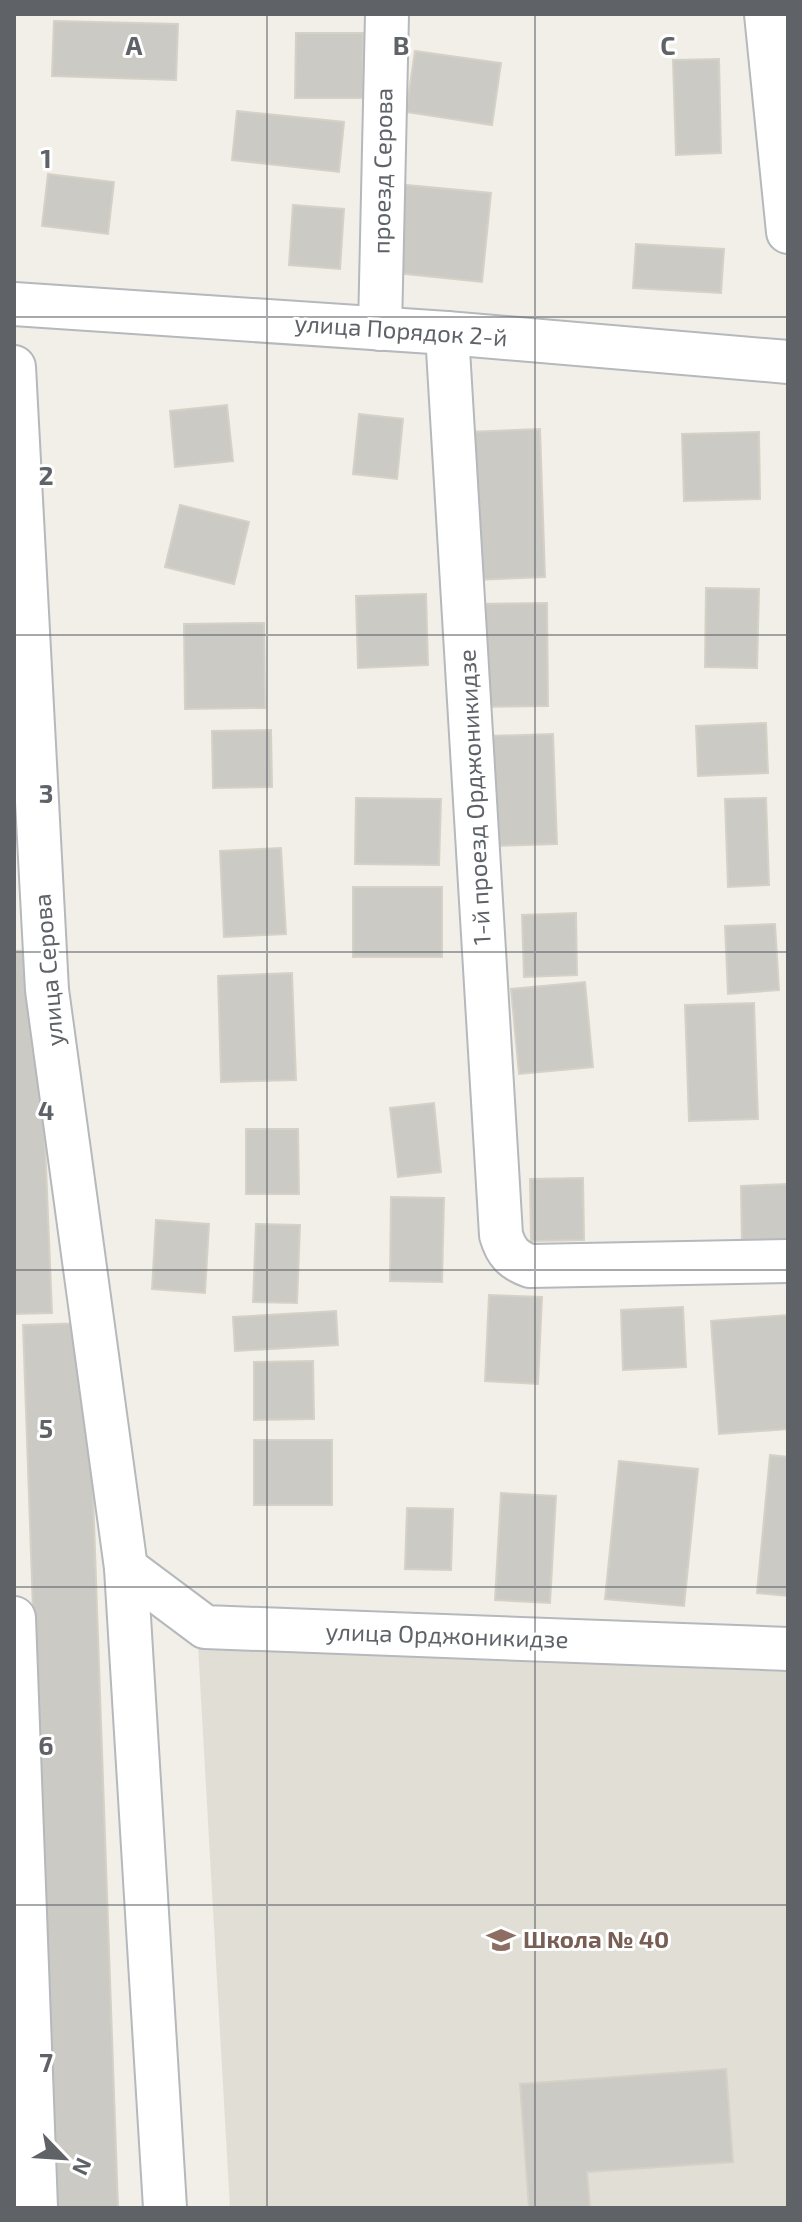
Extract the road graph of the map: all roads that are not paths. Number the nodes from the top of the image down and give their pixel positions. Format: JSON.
{"nodes":[{"id":1,"x":387,"y":14,"type":"edge"},
{"id":2,"x":766,"y":14,"type":"edge"},
{"id":3,"x":788,"y":232,"type":"edge"},
{"id":4,"x":14,"y":304,"type":"edge"},
{"id":5,"x":380,"y":329,"type":"junction"},
{"id":6,"x":447,"y":333,"type":"junction"},
{"id":7,"x":788,"y":362,"type":"edge"},
{"id":8,"x":14,"y":367,"type":"edge"},
{"id":9,"x":28,"y":906,"type":"edge"},
{"id":10,"x":788,"y":1261,"type":"edge"},
{"id":11,"x":126,"y":1568,"type":"junction"},
{"id":12,"x":14,"y":1618,"type":"edge"},
{"id":13,"x":788,"y":1649,"type":"edge"},
{"id":14,"x":36,"y":2208,"type":"edge"},
{"id":15,"x":165,"y":2208,"type":"edge"}],
"edges":[{"from":1,"to":5,"type":"street","name":"проезд Серова"},
{"from":2,"to":3,"type":"street"},
{"from":4,"to":5,"type":"street","name":"улица Порядок 2-й"},
{"from":5,"to":6,"type":"street","name":"улица Порядок 2-й"},
{"from":6,"to":7,"type":"street","name":"улица Порядок 2-й"},
{"from":6,"to":10,"type":"street","name":"1-й проезд Орджоникидзе"},
{"from":8,"to":9,"type":"street","name":"улица Серова"},
{"from":9,"to":11,"type":"street","name":"улица Серова"},
{"from":11,"to":13,"type":"street","name":"улица Орджоникидзе"},
{"from":11,"to":15,"type":"street","name":"улица Серова"},
{"from":12,"to":14,"type":"street"}]}
